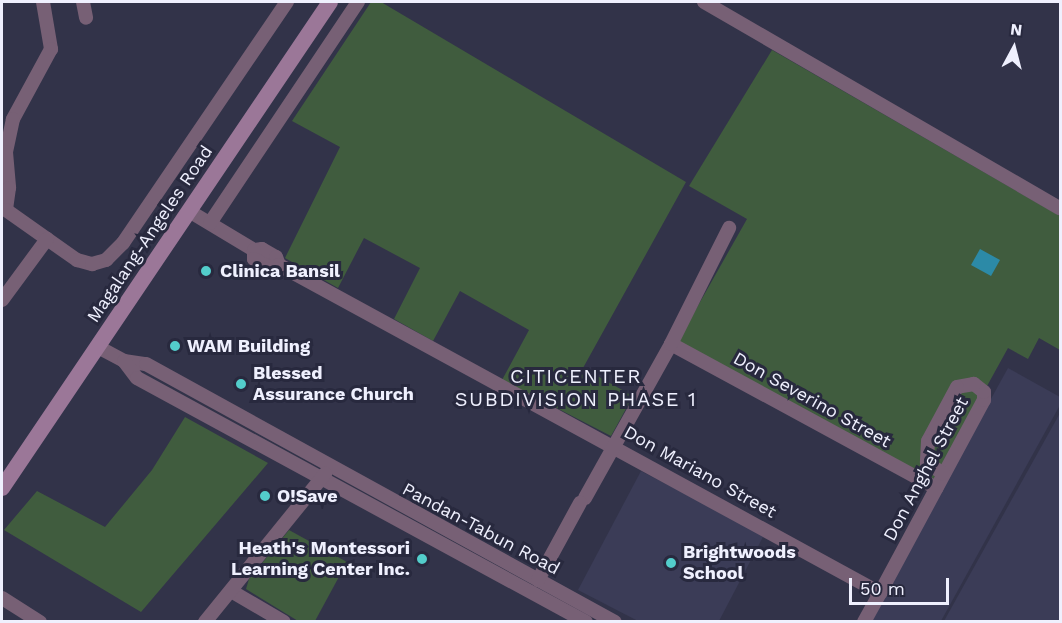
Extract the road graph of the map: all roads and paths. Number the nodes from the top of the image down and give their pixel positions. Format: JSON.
{"nodes":[{"id":1,"x":43,"y":2,"type":"edge"},
{"id":2,"x":83,"y":2,"type":"edge"},
{"id":3,"x":287,"y":2,"type":"edge"},
{"id":4,"x":358,"y":2,"type":"edge"},
{"id":5,"x":705,"y":2,"type":"edge"},
{"id":6,"x":327,"y":6,"type":"edge"},
{"id":7,"x":86,"y":18,"type":"dead end"},
{"id":8,"x":345,"y":21,"type":"junction"},
{"id":9,"x":260,"y":104,"type":"junction"},
{"id":10,"x":281,"y":117,"type":"junction"},
{"id":11,"x":4,"y":151,"type":"edge"},
{"id":12,"x":221,"y":164,"type":"junction"},
{"id":13,"x":241,"y":177,"type":"junction"},
{"id":14,"x":1060,"y":208,"type":"edge"},
{"id":15,"x":3,"y":211,"type":"edge"},
{"id":16,"x":189,"y":211,"type":"junction"},
{"id":17,"x":210,"y":223,"type":"junction"},
{"id":18,"x":729,"y":228,"type":"dead end"},
{"id":19,"x":47,"y":239,"type":"junction"},
{"id":20,"x":2,"y":300,"type":"edge"},
{"id":21,"x":671,"y":344,"type":"junction"},
{"id":22,"x":98,"y":347,"type":"junction"},
{"id":23,"x":124,"y":361,"type":"junction"},
{"id":24,"x":614,"y":446,"type":"junction"},
{"id":25,"x":331,"y":467,"type":"junction"},
{"id":26,"x":944,"y":474,"type":"junction"},
{"id":27,"x":320,"y":480,"type":"junction"},
{"id":28,"x":2,"y":488,"type":"edge"},
{"id":29,"x":936,"y":488,"type":"junction"},
{"id":30,"x":538,"y":580,"type":"junction"},
{"id":31,"x":231,"y":591,"type":"junction"},
{"id":32,"x":880,"y":593,"type":"junction"},
{"id":33,"x":2,"y":598,"type":"edge"},
{"id":34,"x":40,"y":621,"type":"edge"},
{"id":35,"x":205,"y":621,"type":"edge"},
{"id":36,"x":284,"y":621,"type":"edge"},
{"id":37,"x":585,"y":621,"type":"edge"},
{"id":38,"x":615,"y":621,"type":"edge"},
{"id":39,"x":864,"y":621,"type":"edge"}],
"edges":[{"from":1,"to":11,"type":"street"},
{"from":2,"to":7,"type":"street"},
{"from":3,"to":19,"type":"street"},
{"from":4,"to":8,"type":"street"},
{"from":5,"to":14,"type":"street"},
{"from":6,"to":8,"type":"street"},
{"from":6,"to":9,"type":"main road","name":"Magalang-Angeles Road"},
{"from":8,"to":10,"type":"street"},
{"from":9,"to":10,"type":"street"},
{"from":9,"to":12,"type":"main road","name":"Magalang-Angeles Road"},
{"from":10,"to":13,"type":"street"},
{"from":11,"to":15,"type":"street"},
{"from":12,"to":13,"type":"street"},
{"from":12,"to":16,"type":"main road","name":"Magalang-Angeles Road"},
{"from":13,"to":17,"type":"street"},
{"from":15,"to":19,"type":"street"},
{"from":16,"to":17,"type":"street","name":"Don Mariano Street"},
{"from":16,"to":22,"type":"main road","name":"Magalang-Angeles Road"},
{"from":17,"to":24,"type":"street","name":"Don Mariano Street"},
{"from":18,"to":21,"type":"street"},
{"from":19,"to":20,"type":"street"},
{"from":21,"to":24,"type":"street"},
{"from":21,"to":29,"type":"street","name":"Don Severino Street"},
{"from":22,"to":23,"type":"street","name":"Pandan-Tabun Road"},
{"from":22,"to":28,"type":"main road","name":"Magalang-Angeles Road"},
{"from":23,"to":25,"type":"street","name":"Pandan-Tabun Road"},
{"from":23,"to":27,"type":"street","name":"Pandan-Tabun Road"},
{"from":24,"to":30,"type":"street"},
{"from":24,"to":32,"type":"street","name":"Don Mariano Street"},
{"from":25,"to":27,"type":"street"},
{"from":25,"to":30,"type":"street","name":"Pandan-Tabun Road"},
{"from":26,"to":26,"type":"street","name":"Don Anghel Street"},
{"from":26,"to":29,"type":"street","name":"Don Anghel Street"},
{"from":27,"to":31,"type":"street"},
{"from":27,"to":37,"type":"street","name":"Pandan-Tabun Road"},
{"from":29,"to":32,"type":"street","name":"Don Anghel Street"},
{"from":30,"to":38,"type":"street","name":"Pandan-Tabun Road"},
{"from":31,"to":35,"type":"street"},
{"from":31,"to":36,"type":"street"},
{"from":32,"to":39,"type":"street","name":"Don Anghel Street"},
{"from":33,"to":34,"type":"street"}]}
